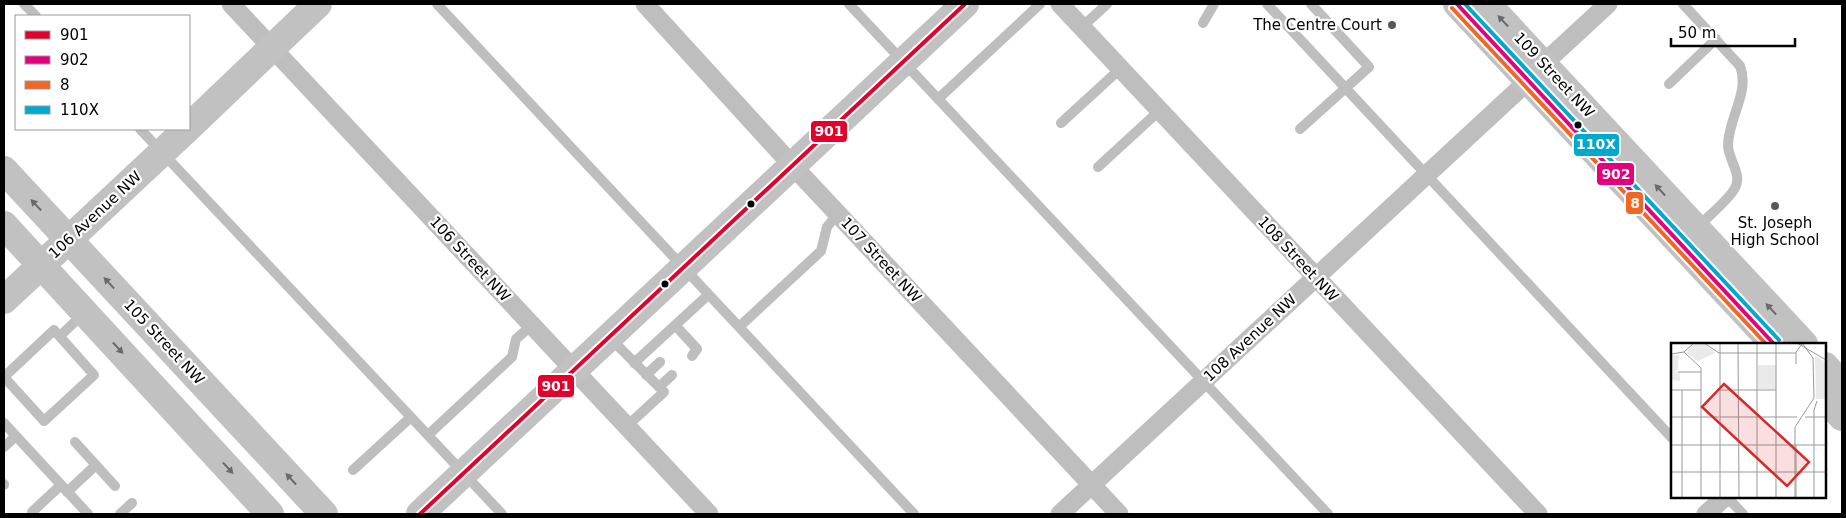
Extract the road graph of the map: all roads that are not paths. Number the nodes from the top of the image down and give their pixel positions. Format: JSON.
{"nodes":[{"id":1,"x":24,"y":4,"type":"edge"},
{"id":2,"x":231,"y":4,"type":"edge"},
{"id":3,"x":318,"y":4,"type":"edge"},
{"id":4,"x":437,"y":4,"type":"edge"},
{"id":5,"x":645,"y":4,"type":"edge"},
{"id":6,"x":849,"y":4,"type":"edge"},
{"id":7,"x":965,"y":4,"type":"edge"},
{"id":8,"x":1040,"y":4,"type":"edge"},
{"id":9,"x":1060,"y":4,"type":"edge"},
{"id":10,"x":1107,"y":4,"type":"edge"},
{"id":11,"x":1214,"y":4,"type":"edge"},
{"id":12,"x":1267,"y":4,"type":"edge"},
{"id":13,"x":1311,"y":4,"type":"edge"},
{"id":14,"x":1457,"y":4,"type":"edge"},
{"id":15,"x":1487,"y":4,"type":"edge"},
{"id":16,"x":1608,"y":4,"type":"edge"},
{"id":17,"x":1683,"y":4,"type":"edge"},
{"id":18,"x":35,"y":15,"type":"edge"},
{"id":19,"x":1203,"y":22,"type":"dead end"},
{"id":20,"x":1082,"y":27,"type":"junction"},
{"id":21,"x":1716,"y":39,"type":"junction"},
{"id":22,"x":272,"y":48,"type":"junction"},
{"id":23,"x":903,"y":62,"type":"junction"},
{"id":24,"x":1120,"y":69,"type":"junction"},
{"id":25,"x":1536,"y":72,"type":"junction"},
{"id":26,"x":1669,"y":84,"type":"dead end"},
{"id":27,"x":1346,"y":87,"type":"junction"},
{"id":28,"x":938,"y":99,"type":"junction"},
{"id":29,"x":1159,"y":111,"type":"junction"},
{"id":30,"x":1061,"y":123,"type":"dead end"},
{"id":31,"x":190,"y":126,"type":"edge"},
{"id":32,"x":1300,"y":129,"type":"dead end"},
{"id":33,"x":141,"y":130,"type":"edge"},
{"id":34,"x":186,"y":130,"type":"edge"},
{"id":35,"x":162,"y":153,"type":"junction"},
{"id":36,"x":792,"y":165,"type":"junction"},
{"id":37,"x":1098,"y":167,"type":"dead end"},
{"id":38,"x":4,"y":170,"type":"edge"},
{"id":39,"x":1426,"y":176,"type":"junction"},
{"id":40,"x":838,"y":213,"type":"junction"},
{"id":41,"x":4,"y":225,"type":"edge"},
{"id":42,"x":1696,"y":228,"type":"junction"},
{"id":43,"x":69,"y":240,"type":"junction"},
{"id":44,"x":41,"y":265,"type":"junction"},
{"id":45,"x":684,"y":267,"type":"junction"},
{"id":46,"x":1315,"y":278,"type":"junction"},
{"id":47,"x":708,"y":295,"type":"junction"},
{"id":48,"x":4,"y":300,"type":"edge"},
{"id":49,"x":84,"y":313,"type":"junction"},
{"id":50,"x":532,"y":325,"type":"junction"},
{"id":51,"x":675,"y":325,"type":"junction"},
{"id":52,"x":739,"y":327,"type":"junction"},
{"id":53,"x":60,"y":336,"type":"junction"},
{"id":54,"x":609,"y":337,"type":"junction"},
{"id":55,"x":1773,"y":343,"type":"edge"},
{"id":56,"x":1803,"y":343,"type":"edge"},
{"id":57,"x":692,"y":356,"type":"dead end"},
{"id":58,"x":660,"y":362,"type":"dead end"},
{"id":59,"x":634,"y":363,"type":"junction"},
{"id":60,"x":574,"y":370,"type":"junction"},
{"id":61,"x":1826,"y":370,"type":"edge"},
{"id":62,"x":672,"y":374,"type":"dead end"},
{"id":63,"x":646,"y":375,"type":"junction"},
{"id":64,"x":4,"y":377,"type":"edge"},
{"id":65,"x":1203,"y":381,"type":"junction"},
{"id":66,"x":659,"y":387,"type":"junction"},
{"id":67,"x":1834,"y":399,"type":"edge"},
{"id":68,"x":410,"y":417,"type":"junction"},
{"id":69,"x":4,"y":423,"type":"edge"},
{"id":70,"x":627,"y":426,"type":"junction"},
{"id":71,"x":428,"y":435,"type":"junction"},
{"id":72,"x":16,"y":436,"type":"junction"},
{"id":73,"x":1671,"y":437,"type":"edge"},
{"id":74,"x":75,"y":442,"type":"dead end"},
{"id":75,"x":4,"y":447,"type":"edge"},
{"id":76,"x":96,"y":465,"type":"junction"},
{"id":77,"x":353,"y":470,"type":"dead end"},
{"id":78,"x":463,"y":473,"type":"junction"},
{"id":79,"x":1092,"y":485,"type":"junction"},
{"id":80,"x":115,"y":486,"type":"dead end"},
{"id":81,"x":64,"y":488,"type":"junction"},
{"id":82,"x":1725,"y":498,"type":"edge"},
{"id":83,"x":1727,"y":498,"type":"edge"},
{"id":84,"x":132,"y":503,"type":"dead end"},
{"id":85,"x":32,"y":512,"type":"dead end"},
{"id":86,"x":88,"y":514,"type":"edge"},
{"id":87,"x":120,"y":514,"type":"edge"},
{"id":88,"x":270,"y":514,"type":"edge"},
{"id":89,"x":324,"y":514,"type":"edge"},
{"id":90,"x":420,"y":514,"type":"edge"},
{"id":91,"x":502,"y":514,"type":"edge"},
{"id":92,"x":709,"y":514,"type":"edge"},
{"id":93,"x":914,"y":514,"type":"edge"},
{"id":94,"x":1060,"y":514,"type":"edge"},
{"id":95,"x":1119,"y":514,"type":"edge"},
{"id":96,"x":1328,"y":514,"type":"edge"},
{"id":97,"x":1538,"y":514,"type":"edge"},
{"id":98,"x":1706,"y":514,"type":"edge"},
{"id":99,"x":1743,"y":514,"type":"edge"}],
"edges":[{"from":1,"to":18,"type":"lane"},
{"from":2,"to":22,"type":"street","name":"106 Street NW"},
{"from":3,"to":22,"type":"main road","name":"106 Avenue NW"},
{"from":4,"to":45,"type":"lane"},
{"from":5,"to":36,"type":"street","name":"107 Street NW"},
{"from":6,"to":23,"type":"lane"},
{"from":7,"to":23,"type":"main road"},
{"from":8,"to":28,"type":"lane"},
{"from":9,"to":20,"type":"street","name":"108 Street NW"},
{"from":10,"to":20,"type":"lane"},
{"from":11,"to":19,"type":"lane"},
{"from":12,"to":27,"type":"lane"},
{"from":13,"to":27,"type":"lane"},
{"from":14,"to":25,"type":"main road","name":"109 Street NW"},
{"from":25,"to":15,"type":"main road","name":"109 Street NW","one_way":true},
{"from":16,"to":25,"type":"street","name":"108 Avenue NW"},
{"from":17,"to":21,"type":"lane"},
{"from":20,"to":24,"type":"street","name":"108 Street NW"},
{"from":21,"to":26,"type":"lane"},
{"from":21,"to":42,"type":"lane"},
{"from":22,"to":31,"type":"main road","name":"106 Avenue NW"},
{"from":22,"to":50,"type":"street","name":"106 Street NW"},
{"from":23,"to":28,"type":"lane"},
{"from":23,"to":36,"type":"main road"},
{"from":24,"to":29,"type":"street","name":"108 Street NW"},
{"from":24,"to":30,"type":"lane"},
{"from":25,"to":39,"type":"street","name":"108 Avenue NW"},
{"from":42,"to":25,"type":"main road","name":"109 Street NW","one_way":true},
{"from":25,"to":55,"type":"main road","name":"109 Street NW"},
{"from":27,"to":32,"type":"lane"},
{"from":27,"to":39,"type":"lane"},
{"from":28,"to":65,"type":"lane"},
{"from":29,"to":37,"type":"lane"},
{"from":29,"to":46,"type":"street","name":"108 Street NW"},
{"from":33,"to":35,"type":"lane"},
{"from":34,"to":35,"type":"main road","name":"106 Avenue NW"},
{"from":35,"to":43,"type":"main road","name":"106 Avenue NW"},
{"from":35,"to":68,"type":"lane"},
{"from":36,"to":40,"type":"street","name":"107 Street NW"},
{"from":36,"to":45,"type":"main road"},
{"from":43,"to":38,"type":"main road","name":"105 Street NW","one_way":true},
{"from":39,"to":46,"type":"street","name":"108 Avenue NW"},
{"from":39,"to":73,"type":"lane"},
{"from":40,"to":52,"type":"lane"},
{"from":40,"to":79,"type":"street","name":"107 Street NW"},
{"from":41,"to":44,"type":"main road"},
{"from":56,"to":42,"type":"main road","name":"109 Street NW","one_way":true},
{"from":43,"to":44,"type":"main road","name":"106 Avenue NW"},
{"from":89,"to":43,"type":"main road","name":"105 Street NW","one_way":true},
{"from":44,"to":48,"type":"main road","name":"106 Avenue NW"},
{"from":44,"to":49,"type":"main road"},
{"from":45,"to":47,"type":"lane"},
{"from":45,"to":54,"type":"main road"},
{"from":46,"to":65,"type":"street","name":"108 Avenue NW"},
{"from":46,"to":97,"type":"street","name":"108 Street NW"},
{"from":47,"to":51,"type":"lane"},
{"from":47,"to":52,"type":"lane"},
{"from":49,"to":53,"type":"lane"},
{"from":49,"to":88,"type":"main road","one_way":true},
{"from":50,"to":60,"type":"street","name":"106 Street NW"},
{"from":50,"to":71,"type":"lane"},
{"from":51,"to":57,"type":"lane"},
{"from":51,"to":59,"type":"lane"},
{"from":52,"to":93,"type":"lane"},
{"from":53,"to":64,"type":"lane"},
{"from":53,"to":64,"type":"lane"},
{"from":54,"to":59,"type":"lane"},
{"from":54,"to":60,"type":"main road"},
{"from":58,"to":63,"type":"lane"},
{"from":59,"to":63,"type":"lane"},
{"from":60,"to":70,"type":"street","name":"106 Street NW"},
{"from":60,"to":78,"type":"main road"},
{"from":61,"to":67,"type":"main road"},
{"from":62,"to":66,"type":"lane"},
{"from":63,"to":66,"type":"lane"},
{"from":65,"to":79,"type":"street","name":"108 Avenue NW"},
{"from":65,"to":96,"type":"lane"},
{"from":66,"to":70,"type":"lane"},
{"from":68,"to":71,"type":"lane"},
{"from":68,"to":77,"type":"lane"},
{"from":69,"to":72,"type":"lane"},
{"from":70,"to":92,"type":"street","name":"106 Street NW"},
{"from":71,"to":78,"type":"lane"},
{"from":72,"to":75,"type":"lane"},
{"from":72,"to":81,"type":"lane"},
{"from":74,"to":76,"type":"lane"},
{"from":76,"to":80,"type":"lane"},
{"from":76,"to":81,"type":"lane"},
{"from":78,"to":90,"type":"main road"},
{"from":78,"to":91,"type":"lane"},
{"from":79,"to":94,"type":"street","name":"108 Avenue NW"},
{"from":79,"to":95,"type":"street","name":"107 Street NW"},
{"from":81,"to":85,"type":"lane"},
{"from":81,"to":86,"type":"lane"},
{"from":82,"to":98,"type":"street"},
{"from":83,"to":99,"type":"lane"},
{"from":84,"to":87,"type":"lane"}]}
